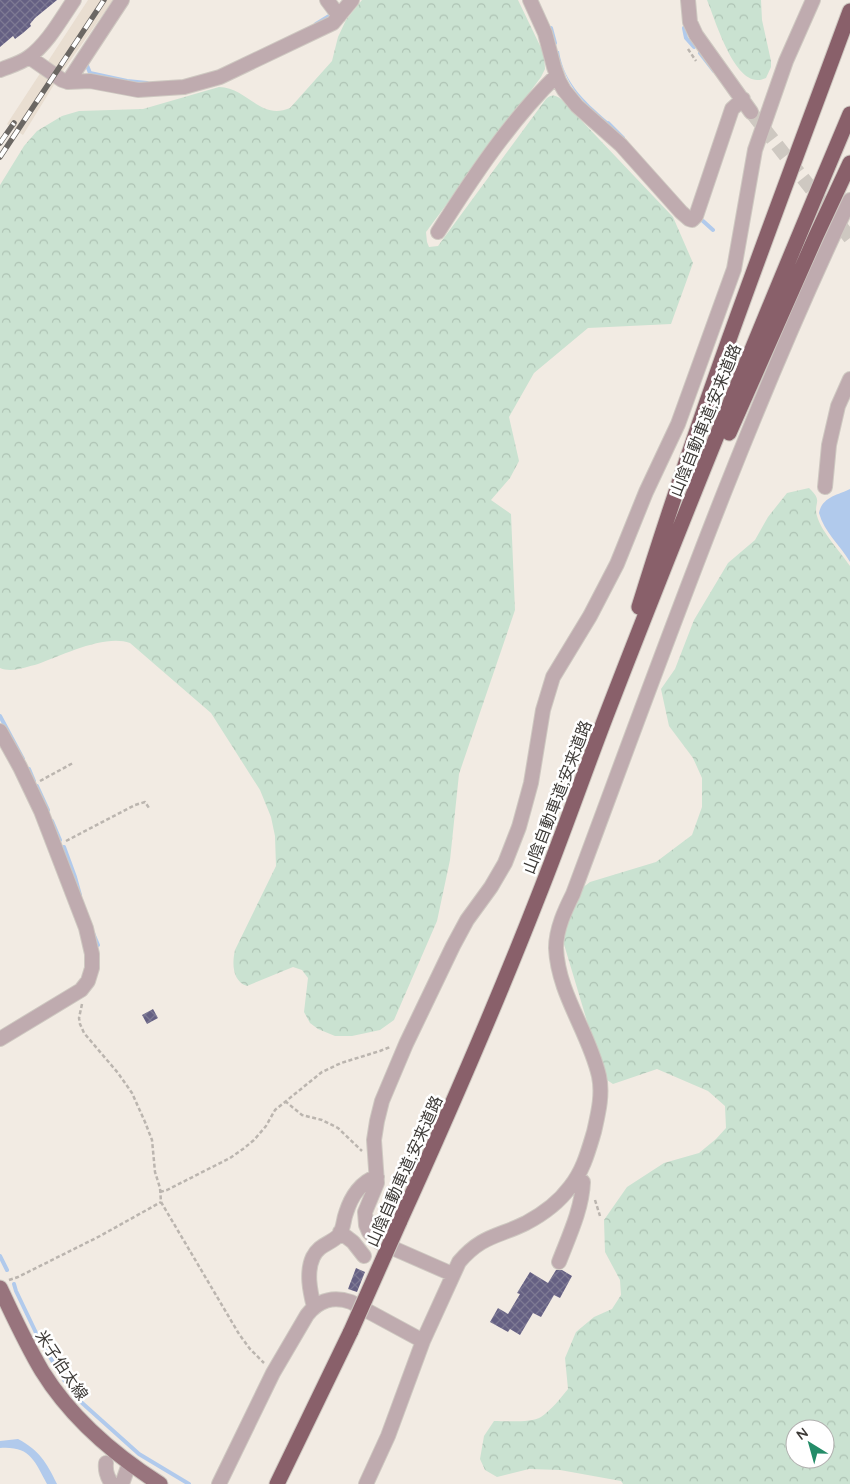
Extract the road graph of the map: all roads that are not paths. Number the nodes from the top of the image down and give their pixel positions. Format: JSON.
{"nodes":[{"id":1,"x":122,"y":0,"type":"edge"},
{"id":2,"x":327,"y":0,"type":"edge"},
{"id":3,"x":352,"y":0,"type":"edge"},
{"id":4,"x":530,"y":0,"type":"edge"},
{"id":5,"x":688,"y":0,"type":"edge"},
{"id":6,"x":813,"y":0,"type":"edge"},
{"id":7,"x":72,"y":1,"type":"edge"},
{"id":8,"x":850,"y":11,"type":"edge"},
{"id":9,"x":339,"y":16,"type":"junction"},
{"id":10,"x":30,"y":56,"type":"junction"},
{"id":11,"x":0,"y":70,"type":"edge"},
{"id":12,"x":556,"y":75,"type":"junction"},
{"id":13,"x":68,"y":82,"type":"junction"},
{"id":14,"x":743,"y":99,"type":"junction"},
{"id":15,"x":751,"y":112,"type":"tunnel mouth"},
{"id":16,"x":850,"y":114,"type":"edge"},
{"id":17,"x":850,"y":163,"type":"edge"},
{"id":18,"x":850,"y":200,"type":"edge"},
{"id":19,"x":438,"y":232,"type":"dead end"},
{"id":20,"x":850,"y":379,"type":"edge"},
{"id":21,"x":825,"y":487,"type":"dead end"},
{"id":22,"x":656,"y":591,"type":"junction"},
{"id":23,"x":606,"y":716,"type":"junction"},
{"id":24,"x":0,"y":731,"type":"edge"},
{"id":25,"x":0,"y":1039,"type":"edge"},
{"id":26,"x":377,"y":1177,"type":"junction"},
{"id":27,"x":578,"y":1177,"type":"junction"},
{"id":28,"x":340,"y":1232,"type":"junction"},
{"id":29,"x":364,"y":1256,"type":"dead end"},
{"id":30,"x":559,"y":1262,"type":"dead end"},
{"id":31,"x":452,"y":1274,"type":"junction"},
{"id":32,"x":5,"y":1284,"type":"edge"},
{"id":33,"x":314,"y":1307,"type":"junction"},
{"id":34,"x":423,"y":1341,"type":"junction"},
{"id":35,"x":106,"y":1463,"type":"dead end"},
{"id":36,"x":130,"y":1464,"type":"junction"},
{"id":37,"x":112,"y":1484,"type":"edge"},
{"id":38,"x":122,"y":1484,"type":"edge"},
{"id":39,"x":160,"y":1484,"type":"edge"},
{"id":40,"x":219,"y":1484,"type":"edge"},
{"id":41,"x":277,"y":1484,"type":"edge"},
{"id":42,"x":366,"y":1484,"type":"edge"}],
"edges":[{"from":1,"to":13,"type":"street"},
{"from":2,"to":9,"type":"street"},
{"from":3,"to":9,"type":"street"},
{"from":4,"to":12,"type":"street"},
{"from":5,"to":14,"type":"street"},
{"from":6,"to":26,"type":"street"},
{"from":7,"to":10,"type":"street"},
{"from":8,"to":23,"type":"highway"},
{"from":9,"to":13,"type":"street"},
{"from":10,"to":11,"type":"street"},
{"from":10,"to":13,"type":"street"},
{"from":12,"to":14,"type":"street"},
{"from":12,"to":19,"type":"street"},
{"from":14,"to":15,"type":"street"},
{"from":16,"to":22,"type":"highway","name":"山陰自動車道;安来道路"},
{"from":17,"to":22,"type":"highway"},
{"from":18,"to":27,"type":"street"},
{"from":20,"to":21,"type":"street"},
{"from":22,"to":23,"type":"highway","name":"山陰自動車道;安来道路"},
{"from":23,"to":41,"type":"highway","name":"山陰自動車道;安来道路","bridge":true},
{"from":24,"to":25,"type":"street"},
{"from":26,"to":28,"type":"street"},
{"from":26,"to":31,"type":"street"},
{"from":27,"to":30,"type":"street"},
{"from":27,"to":31,"type":"street"},
{"from":28,"to":29,"type":"street"},
{"from":28,"to":33,"type":"street"},
{"from":31,"to":34,"type":"street"},
{"from":32,"to":36,"type":"main road","name":"米子伯太線"},
{"from":33,"to":34,"type":"street"},
{"from":33,"to":40,"type":"street"},
{"from":34,"to":42,"type":"street"},
{"from":35,"to":37,"type":"street"},
{"from":36,"to":38,"type":"street"},
{"from":36,"to":39,"type":"main road","name":"米子伯太線"}]}
